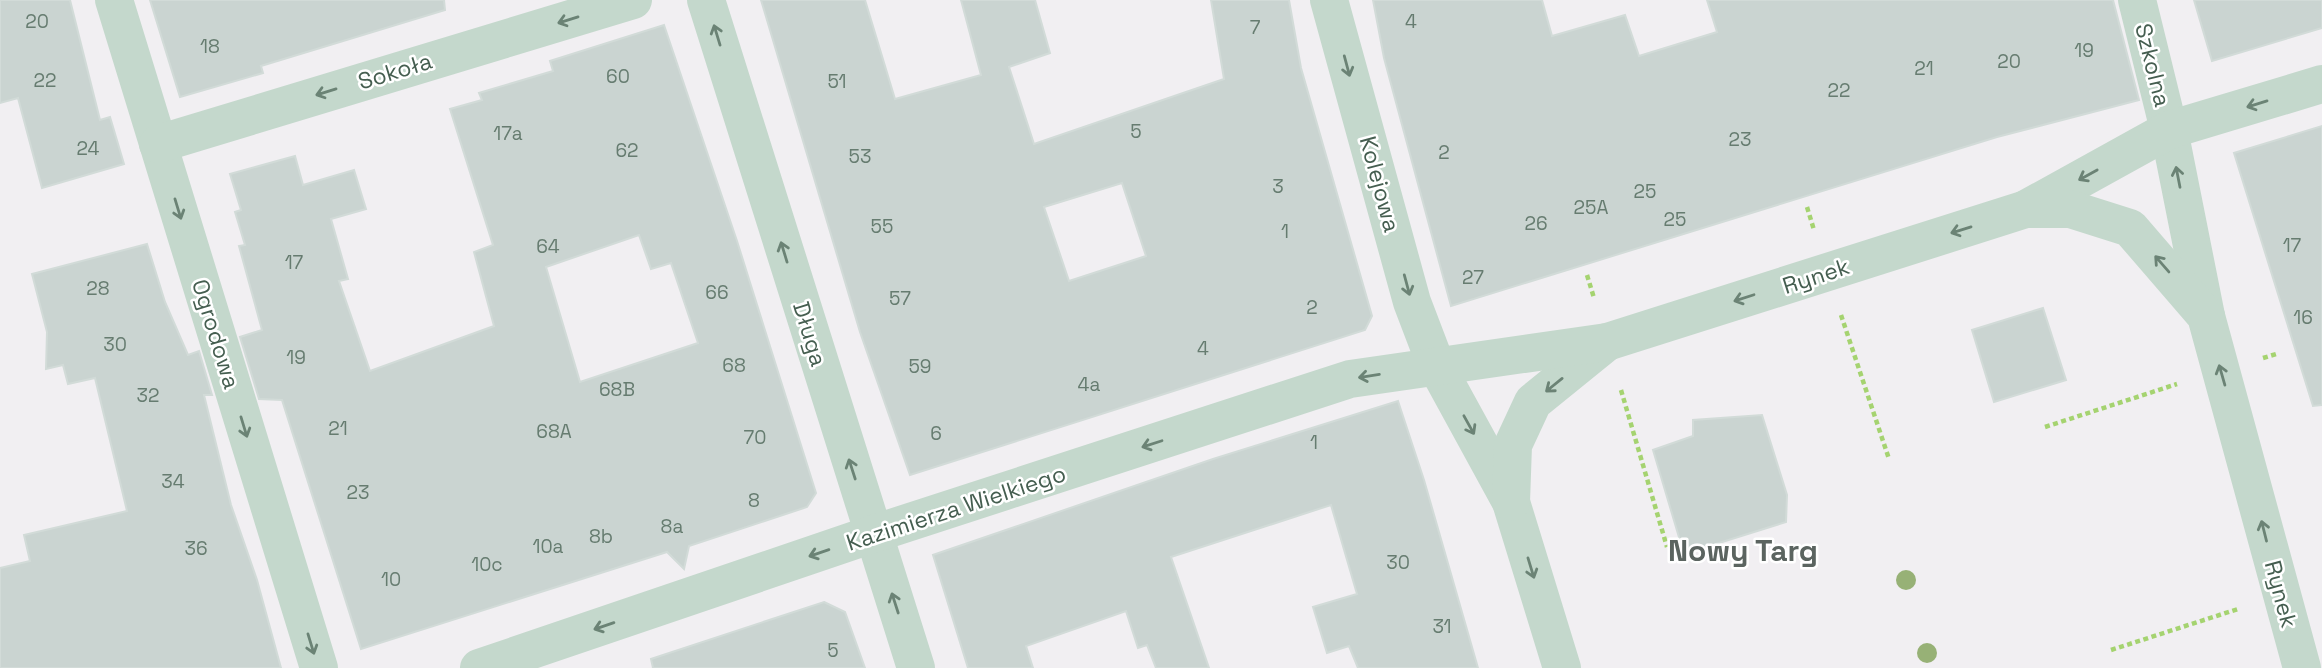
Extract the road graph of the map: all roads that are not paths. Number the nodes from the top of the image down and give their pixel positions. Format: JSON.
{"nodes":[{"id":1,"x":114,"y":0,"type":"edge"},
{"id":2,"x":633,"y":0,"type":"edge"},
{"id":3,"x":706,"y":0,"type":"edge"},
{"id":4,"x":1329,"y":0,"type":"edge"},
{"id":5,"x":2137,"y":0,"type":"edge"},
{"id":6,"x":2322,"y":84,"type":"edge"},
{"id":7,"x":2169,"y":130,"type":"junction"},
{"id":8,"x":158,"y":144,"type":"junction"},
{"id":9,"x":2026,"y":209,"type":"junction"},
{"id":10,"x":2206,"y":316,"type":"junction"},
{"id":11,"x":1607,"y":342,"type":"junction"},
{"id":12,"x":1436,"y":365,"type":"junction"},
{"id":13,"x":1511,"y":502,"type":"junction"},
{"id":14,"x":873,"y":534,"type":"junction"},
{"id":15,"x":319,"y":668,"type":"edge"},
{"id":16,"x":479,"y":668,"type":"edge"},
{"id":17,"x":916,"y":668,"type":"edge"},
{"id":18,"x":1562,"y":668,"type":"edge"},
{"id":19,"x":2302,"y":668,"type":"edge"}],
"edges":[{"from":1,"to":8,"type":"street","name":"Ogrodowa"},
{"from":2,"to":8,"type":"street","name":"Sokoła","one_way":true},
{"from":14,"to":3,"type":"street","name":"Długa","one_way":true},
{"from":4,"to":12,"type":"street","name":"Kolejowa","one_way":true},
{"from":5,"to":7,"type":"street","name":"Szkolna"},
{"from":6,"to":7,"type":"street","one_way":true},
{"from":7,"to":9,"type":"street","name":"Rynek","one_way":true},
{"from":10,"to":7,"type":"street","name":"Rynek","one_way":true},
{"from":8,"to":15,"type":"street","name":"Ogrodowa","one_way":true},
{"from":10,"to":9,"type":"street","name":"Rynek","one_way":true},
{"from":9,"to":11,"type":"street","name":"Rynek","one_way":true},
{"from":19,"to":10,"type":"street","name":"Rynek","one_way":true},
{"from":11,"to":12,"type":"street","name":"Rynek"},
{"from":11,"to":13,"type":"street","name":"Rynek","one_way":true},
{"from":12,"to":13,"type":"street","name":"Rynek","one_way":true},
{"from":12,"to":14,"type":"street","name":"Kazimierza Wielkiego","one_way":true},
{"from":13,"to":18,"type":"street","name":"Rynek","one_way":true},
{"from":14,"to":16,"type":"street","name":"Kazimierza Wielkiego","one_way":true},
{"from":17,"to":14,"type":"street","name":"Długa","one_way":true}]}
